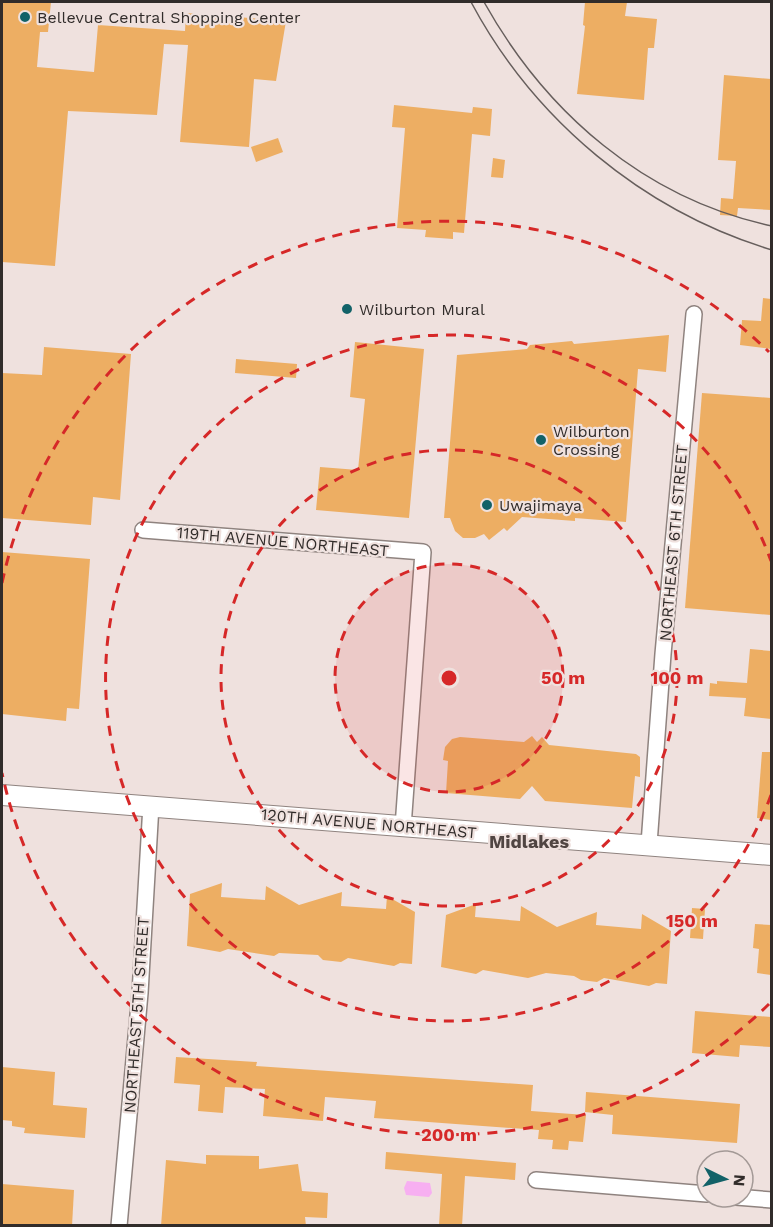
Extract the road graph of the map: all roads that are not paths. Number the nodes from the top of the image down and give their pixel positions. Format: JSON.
{"nodes":[{"id":1,"x":694,"y":314,"type":"dead end"},
{"id":2,"x":143,"y":530,"type":"dead end"},
{"id":3,"x":2,"y":795,"type":"edge"},
{"id":4,"x":151,"y":805,"type":"junction"},
{"id":5,"x":403,"y":827,"type":"junction"},
{"id":6,"x":649,"y":844,"type":"junction"},
{"id":7,"x":771,"y":855,"type":"edge"},
{"id":8,"x":536,"y":1180,"type":"dead end"},
{"id":9,"x":695,"y":1193,"type":"edge"},
{"id":10,"x":755,"y":1199,"type":"edge"},
{"id":11,"x":771,"y":1200,"type":"edge"},
{"id":12,"x":119,"y":1226,"type":"edge"}],
"edges":[{"from":1,"to":6,"type":"street","name":"NORTHEAST 6TH STREET"},
{"from":2,"to":5,"type":"street","name":"119TH AVENUE NORTHEAST"},
{"from":3,"to":4,"type":"main road","name":"120TH AVENUE NORTHEAST"},
{"from":4,"to":5,"type":"main road","name":"120TH AVENUE NORTHEAST"},
{"from":4,"to":12,"type":"street","name":"NORTHEAST 5TH STREET"},
{"from":5,"to":6,"type":"main road","name":"120TH AVENUE NORTHEAST"},
{"from":6,"to":7,"type":"main road","name":"120TH AVENUE NORTHEAST"},
{"from":8,"to":9,"type":"street"},
{"from":10,"to":11,"type":"street"}]}
